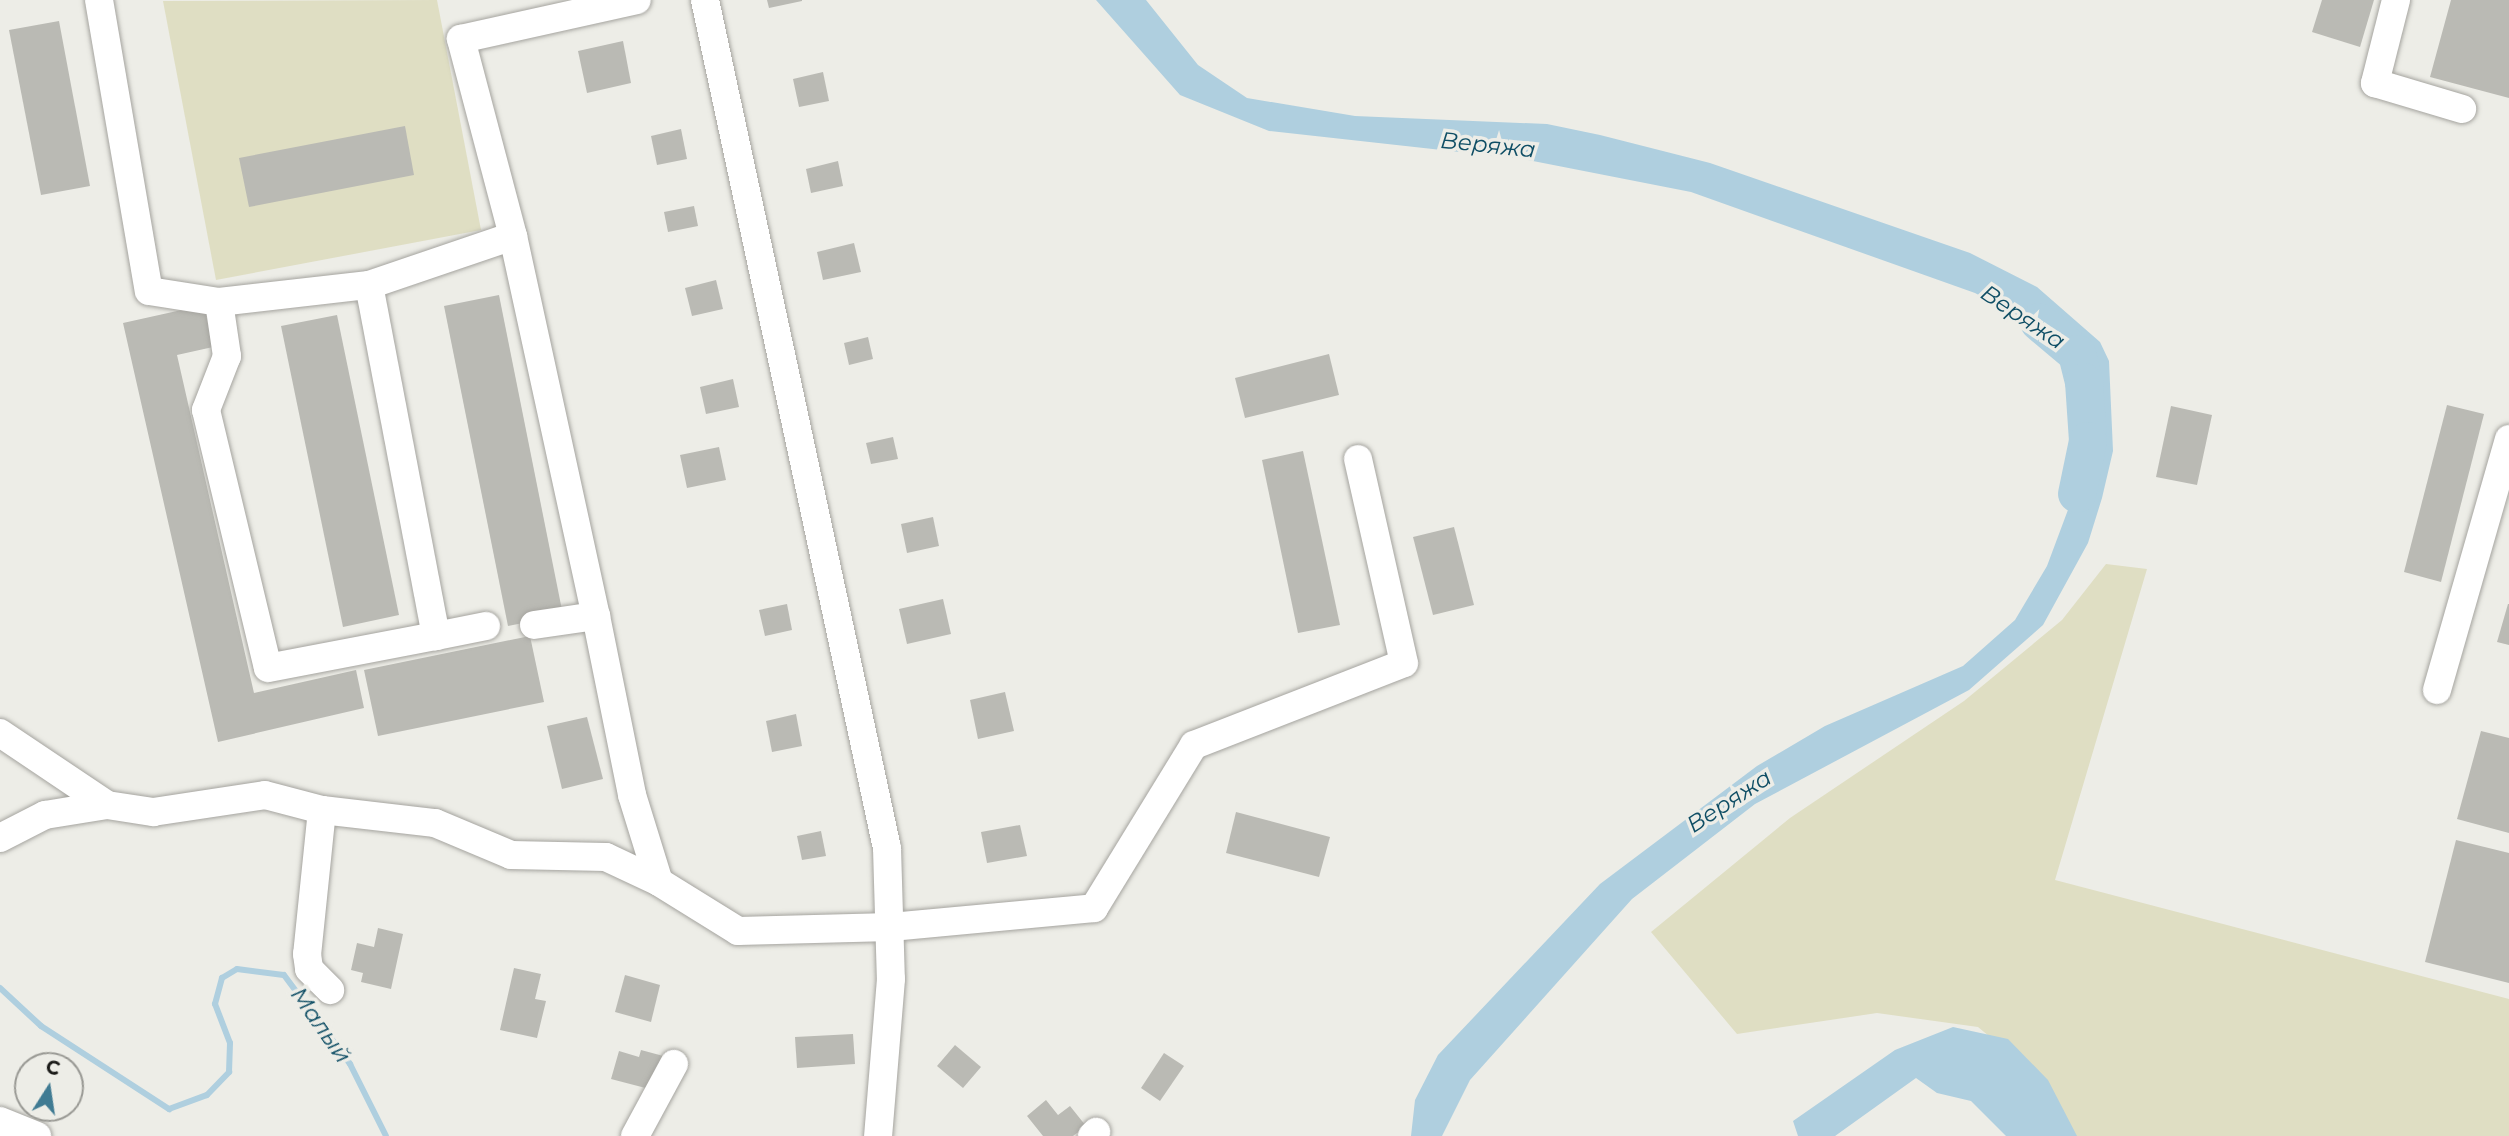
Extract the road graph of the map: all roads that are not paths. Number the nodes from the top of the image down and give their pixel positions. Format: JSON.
{"nodes":[{"id":1,"x":99,"y":0,"type":"edge"},
{"id":2,"x":637,"y":0,"type":"edge"},
{"id":3,"x":705,"y":0,"type":"edge"},
{"id":4,"x":2396,"y":0,"type":"edge"},
{"id":5,"x":2462,"y":109,"type":"dead end"},
{"id":6,"x":513,"y":236,"type":"junction"},
{"id":7,"x":369,"y":285,"type":"junction"},
{"id":8,"x":219,"y":302,"type":"junction"},
{"id":9,"x":2509,"y":439,"type":"edge"},
{"id":10,"x":1358,"y":458,"type":"dead end"},
{"id":11,"x":596,"y":616,"type":"junction"},
{"id":12,"x":534,"y":625,"type":"dead end"},
{"id":13,"x":486,"y":626,"type":"dead end"},
{"id":14,"x":436,"y":636,"type":"junction"},
{"id":15,"x":2437,"y":690,"type":"dead end"},
{"id":16,"x":0,"y":733,"type":"edge"},
{"id":17,"x":107,"y":805,"type":"junction"},
{"id":18,"x":323,"y":810,"type":"junction"},
{"id":19,"x":0,"y":838,"type":"edge"},
{"id":20,"x":659,"y":881,"type":"junction"},
{"id":21,"x":891,"y":927,"type":"junction"},
{"id":22,"x":330,"y":990,"type":"dead end"},
{"id":23,"x":674,"y":1064,"type":"dead end"},
{"id":24,"x":0,"y":1121,"type":"edge"},
{"id":25,"x":37,"y":1136,"type":"edge"},
{"id":26,"x":635,"y":1136,"type":"edge"},
{"id":27,"x":878,"y":1136,"type":"edge"}],
"edges":[{"from":1,"to":8,"type":"street"},
{"from":2,"to":6,"type":"street"},
{"from":3,"to":21,"type":"street"},
{"from":4,"to":5,"type":"street"},
{"from":6,"to":7,"type":"street"},
{"from":6,"to":11,"type":"street"},
{"from":7,"to":8,"type":"street"},
{"from":7,"to":14,"type":"street"},
{"from":8,"to":14,"type":"street"},
{"from":9,"to":15,"type":"street"},
{"from":10,"to":21,"type":"street"},
{"from":11,"to":12,"type":"street"},
{"from":11,"to":20,"type":"street"},
{"from":13,"to":14,"type":"street"},
{"from":16,"to":17,"type":"street"},
{"from":17,"to":18,"type":"street"},
{"from":17,"to":19,"type":"street"},
{"from":18,"to":20,"type":"street"},
{"from":18,"to":22,"type":"street"},
{"from":20,"to":21,"type":"street"},
{"from":21,"to":27,"type":"street"},
{"from":23,"to":26,"type":"street"},
{"from":24,"to":25,"type":"street"}]}
